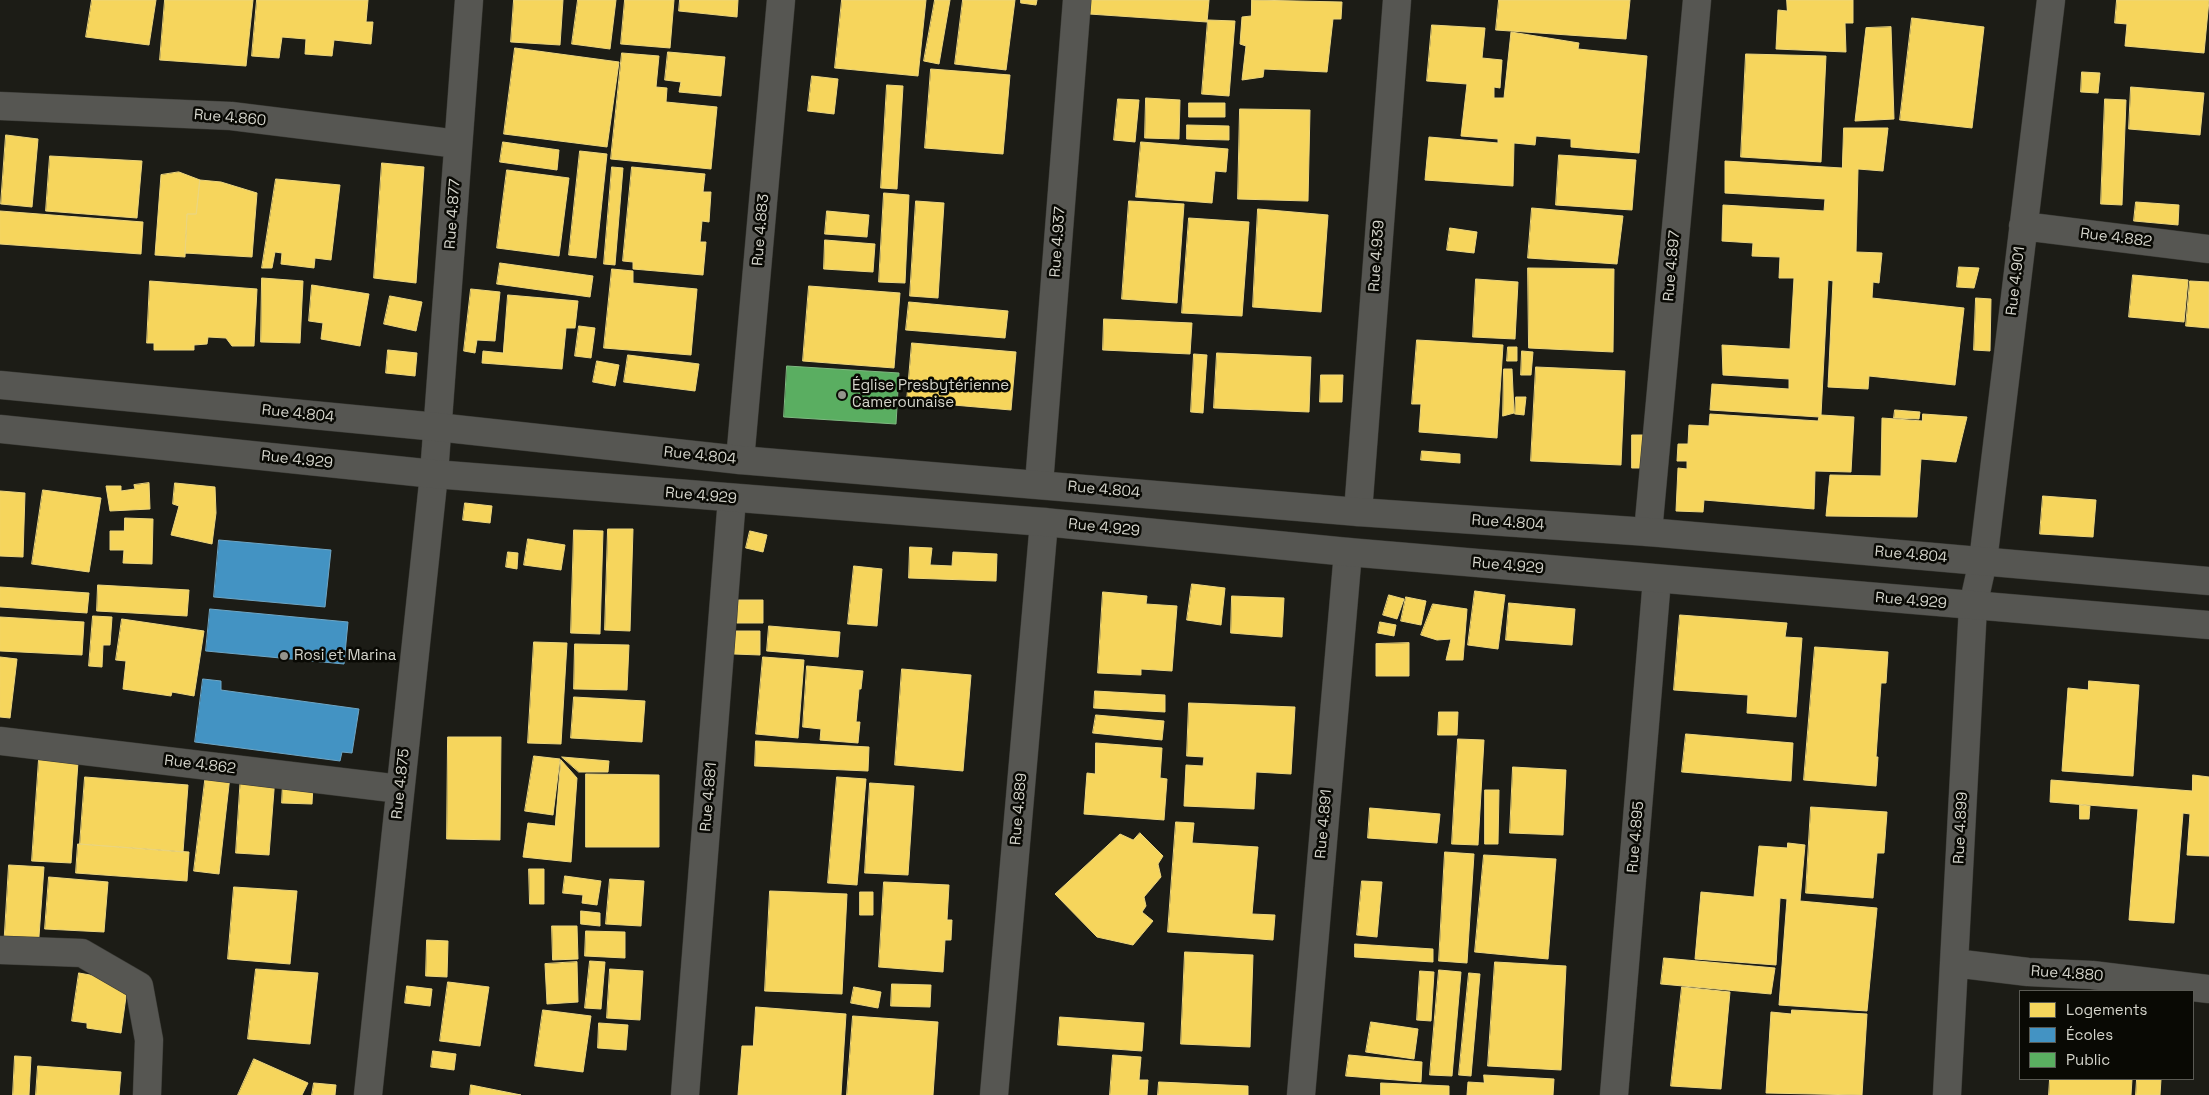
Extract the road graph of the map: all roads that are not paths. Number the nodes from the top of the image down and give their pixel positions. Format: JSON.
{"nodes":[{"id":1,"x":469,"y":0,"type":"edge"},
{"id":2,"x":781,"y":0,"type":"edge"},
{"id":3,"x":1077,"y":0,"type":"edge"},
{"id":4,"x":1397,"y":0,"type":"edge"},
{"id":5,"x":1697,"y":0,"type":"edge"},
{"id":6,"x":2051,"y":0,"type":"edge"},
{"id":7,"x":0,"y":106,"type":"edge"},
{"id":8,"x":458,"y":144,"type":"junction"},
{"id":9,"x":2023,"y":226,"type":"junction"},
{"id":10,"x":2209,"y":249,"type":"edge"},
{"id":11,"x":0,"y":385,"type":"edge"},
{"id":12,"x":437,"y":427,"type":"junction"},
{"id":13,"x":0,"y":429,"type":"edge"},
{"id":14,"x":740,"y":460,"type":"junction"},
{"id":15,"x":434,"y":474,"type":"junction"},
{"id":16,"x":1039,"y":484,"type":"junction"},
{"id":17,"x":732,"y":498,"type":"junction"},
{"id":18,"x":1358,"y":512,"type":"junction"},
{"id":19,"x":1044,"y":522,"type":"junction"},
{"id":20,"x":1648,"y":532,"type":"junction"},
{"id":21,"x":1348,"y":552,"type":"junction"},
{"id":22,"x":1983,"y":561,"type":"junction"},
{"id":23,"x":1657,"y":579,"type":"junction"},
{"id":24,"x":2209,"y":581,"type":"edge"},
{"id":25,"x":1973,"y":606,"type":"junction"},
{"id":26,"x":2209,"y":625,"type":"edge"},
{"id":27,"x":0,"y":741,"type":"edge"},
{"id":28,"x":400,"y":789,"type":"junction"},
{"id":29,"x":0,"y":950,"type":"edge"},
{"id":30,"x":1954,"y":963,"type":"junction"},
{"id":31,"x":2209,"y":990,"type":"edge"},
{"id":32,"x":147,"y":1095,"type":"edge"},
{"id":33,"x":368,"y":1095,"type":"edge"},
{"id":34,"x":685,"y":1095,"type":"edge"},
{"id":35,"x":994,"y":1095,"type":"edge"},
{"id":36,"x":1300,"y":1095,"type":"edge"},
{"id":37,"x":1614,"y":1095,"type":"edge"},
{"id":38,"x":1947,"y":1095,"type":"edge"}],
"edges":[{"from":1,"to":8,"type":"street","name":"Rue 4.877"},
{"from":2,"to":14,"type":"street","name":"Rue 4.883"},
{"from":3,"to":16,"type":"street","name":"Rue 4.937"},
{"from":4,"to":18,"type":"street","name":"Rue 4.939"},
{"from":5,"to":20,"type":"street","name":"Rue 4.897"},
{"from":6,"to":9,"type":"street","name":"Rue 4.901"},
{"from":7,"to":8,"type":"street","name":"Rue 4.860"},
{"from":8,"to":12,"type":"street","name":"Rue 4.877"},
{"from":9,"to":10,"type":"street","name":"Rue 4.882"},
{"from":9,"to":22,"type":"street","name":"Rue 4.901"},
{"from":11,"to":12,"type":"street","name":"Rue 4.804"},
{"from":12,"to":14,"type":"street","name":"Rue 4.804"},
{"from":12,"to":15,"type":"street","name":"Rue 4.877"},
{"from":13,"to":15,"type":"street","name":"Rue 4.929"},
{"from":14,"to":16,"type":"street","name":"Rue 4.804"},
{"from":15,"to":17,"type":"street","name":"Rue 4.929"},
{"from":15,"to":28,"type":"street","name":"Rue 4.875"},
{"from":16,"to":18,"type":"street","name":"Rue 4.804"},
{"from":17,"to":19,"type":"street","name":"Rue 4.929"},
{"from":17,"to":34,"type":"street","name":"Rue 4.881"},
{"from":18,"to":20,"type":"street","name":"Rue 4.804"},
{"from":19,"to":21,"type":"street","name":"Rue 4.929"},
{"from":19,"to":35,"type":"street","name":"Rue 4.889"},
{"from":20,"to":22,"type":"street","name":"Rue 4.804"},
{"from":21,"to":23,"type":"street","name":"Rue 4.929"},
{"from":21,"to":36,"type":"street","name":"Rue 4.891"},
{"from":22,"to":24,"type":"street","name":"Rue 4.804"},
{"from":22,"to":25,"type":"street","name":"Rue 4.899"},
{"from":23,"to":25,"type":"street","name":"Rue 4.929"},
{"from":23,"to":37,"type":"street","name":"Rue 4.895"},
{"from":25,"to":26,"type":"street","name":"Rue 4.929"},
{"from":25,"to":30,"type":"street","name":"Rue 4.899"},
{"from":27,"to":28,"type":"street","name":"Rue 4.862"},
{"from":28,"to":33,"type":"street","name":"Rue 4.875"},
{"from":29,"to":32,"type":"street"},
{"from":30,"to":31,"type":"street","name":"Rue 4.880"},
{"from":30,"to":38,"type":"street","name":"Rue 4.899"}]}
